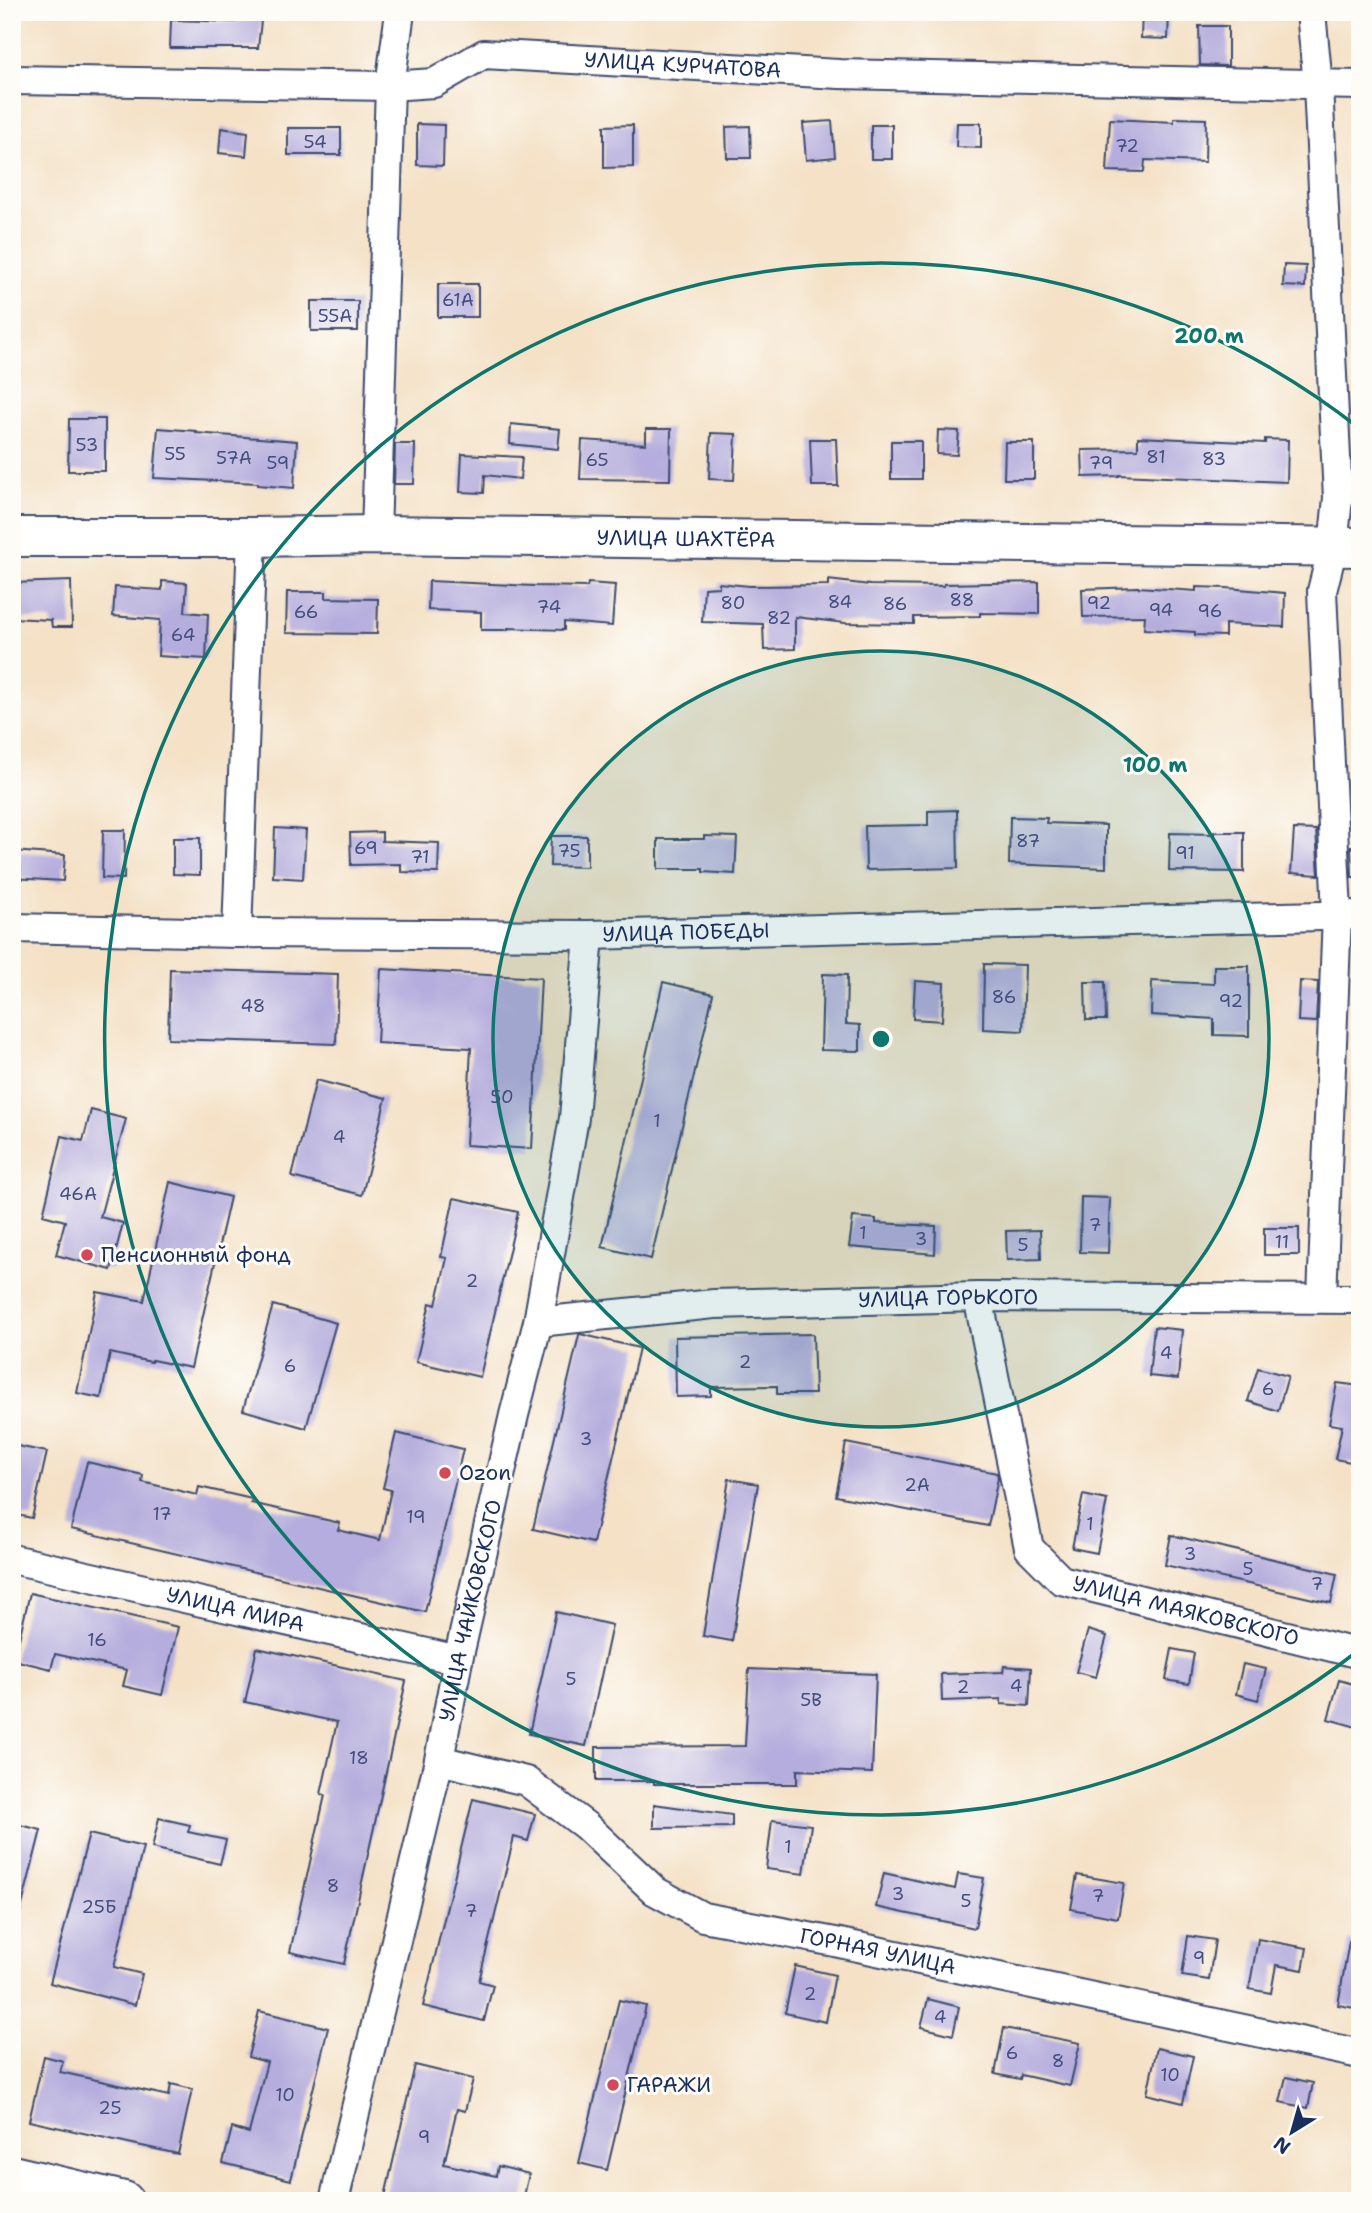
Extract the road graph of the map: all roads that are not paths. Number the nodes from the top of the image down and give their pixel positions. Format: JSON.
{"nodes":[{"id":1,"x":400,"y":12,"type":"edge"},
{"id":2,"x":1311,"y":12,"type":"edge"},
{"id":3,"x":12,"y":80,"type":"edge"},
{"id":4,"x":1318,"y":85,"type":"junction"},
{"id":5,"x":1360,"y":85,"type":"edge"},
{"id":6,"x":390,"y":86,"type":"junction"},
{"id":7,"x":376,"y":535,"type":"junction"},
{"id":8,"x":12,"y":537,"type":"edge"},
{"id":9,"x":252,"y":537,"type":"junction"},
{"id":10,"x":1346,"y":547,"type":"edge"},
{"id":11,"x":1348,"y":914,"type":"edge"},
{"id":12,"x":12,"y":928,"type":"edge"},
{"id":13,"x":237,"y":933,"type":"junction"},
{"id":14,"x":589,"y":935,"type":"junction"},
{"id":15,"x":978,"y":1297,"type":"junction"},
{"id":16,"x":1322,"y":1298,"type":"junction"},
{"id":17,"x":1360,"y":1299,"type":"edge"},
{"id":18,"x":538,"y":1322,"type":"junction"},
{"id":19,"x":12,"y":1559,"type":"edge"},
{"id":20,"x":1360,"y":1654,"type":"edge"},
{"id":21,"x":458,"y":1660,"type":"junction"},
{"id":22,"x":439,"y":1760,"type":"junction"},
{"id":23,"x":1360,"y":2054,"type":"edge"},
{"id":24,"x":12,"y":2175,"type":"edge"},
{"id":25,"x":124,"y":2201,"type":"edge"},
{"id":26,"x":334,"y":2201,"type":"edge"}],
"edges":[{"from":1,"to":6,"type":"street"},
{"from":2,"to":4,"type":"street"},
{"from":3,"to":6,"type":"street","name":"УЛИЦА КУРЧАТОВА"},
{"from":4,"to":5,"type":"street","name":"УЛИЦА КУРЧАТОВА"},
{"from":4,"to":6,"type":"street","name":"УЛИЦА КУРЧАТОВА"},
{"from":4,"to":10,"type":"street"},
{"from":6,"to":7,"type":"street"},
{"from":7,"to":9,"type":"street","name":"УЛИЦА ШАХТЁРА"},
{"from":7,"to":10,"type":"street","name":"УЛИЦА ШАХТЁРА"},
{"from":8,"to":9,"type":"street","name":"УЛИЦА ШАХТЁРА"},
{"from":9,"to":13,"type":"street"},
{"from":10,"to":11,"type":"street"},
{"from":11,"to":14,"type":"street","name":"УЛИЦА ПОБЕДЫ"},
{"from":11,"to":16,"type":"street"},
{"from":12,"to":13,"type":"street","name":"УЛИЦА ПОБЕДЫ"},
{"from":13,"to":14,"type":"street","name":"УЛИЦА ПОБЕДЫ"},
{"from":14,"to":18,"type":"street","name":"УЛИЦА ЧАЙКОВСКОГО"},
{"from":15,"to":16,"type":"street","name":"УЛИЦА ГОРЬКОГО"},
{"from":15,"to":18,"type":"street","name":"УЛИЦА ГОРЬКОГО"},
{"from":15,"to":20,"type":"street","name":"УЛИЦА МАЯКОВСКОГО"},
{"from":16,"to":17,"type":"street","name":"УЛИЦА ГОРЬКОГО"},
{"from":18,"to":21,"type":"street","name":"УЛИЦА ЧАЙКОВСКОГО"},
{"from":19,"to":21,"type":"street","name":"УЛИЦА МИРА"},
{"from":21,"to":22,"type":"street","name":"УЛИЦА ЧАЙКОВСКОГО"},
{"from":22,"to":23,"type":"street","name":"ГОРНАЯ УЛИЦА"},
{"from":22,"to":26,"type":"street","name":"УЛИЦА ЧАЙКОВСКОГО"},
{"from":24,"to":25,"type":"street"}]}
